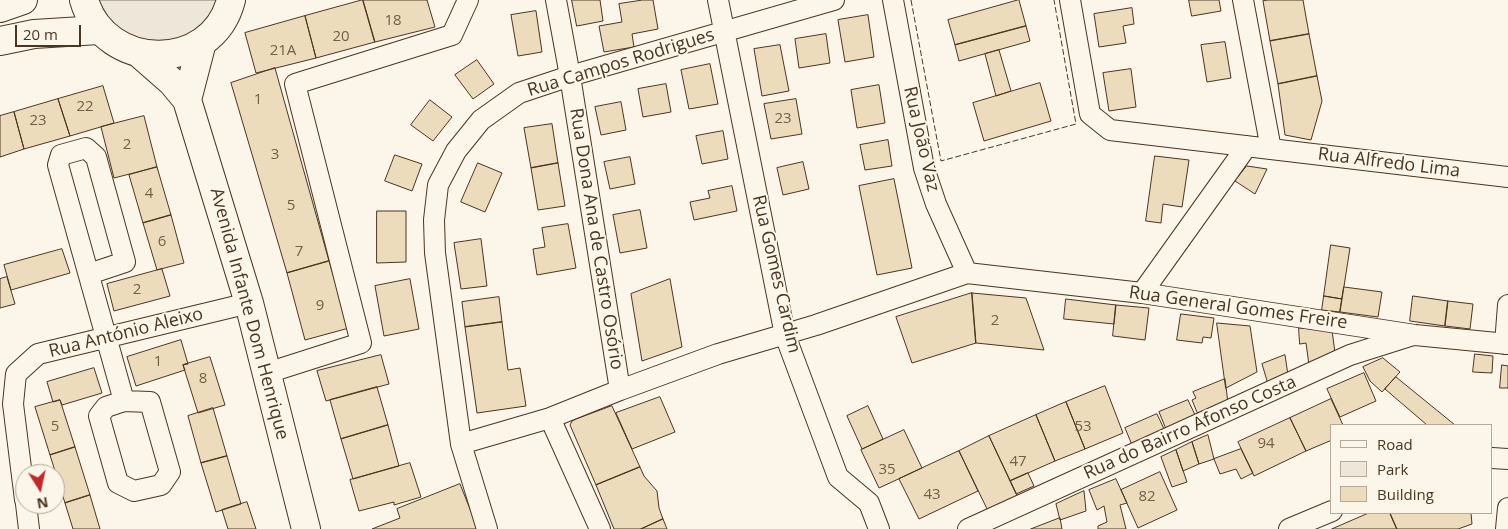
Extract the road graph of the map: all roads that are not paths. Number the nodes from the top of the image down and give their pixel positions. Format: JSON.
{"nodes":[{"id":1,"x":23,"y":0,"type":"edge"},
{"id":2,"x":84,"y":0,"type":"edge"},
{"id":3,"x":231,"y":0,"type":"edge"},
{"id":4,"x":468,"y":0,"type":"edge"},
{"id":5,"x":556,"y":0,"type":"edge"},
{"id":6,"x":718,"y":0,"type":"edge"},
{"id":7,"x":834,"y":0,"type":"edge"},
{"id":8,"x":893,"y":0,"type":"edge"},
{"id":9,"x":1070,"y":0,"type":"edge"},
{"id":10,"x":1243,"y":0,"type":"edge"},
{"id":11,"x":0,"y":8,"type":"edge"},
{"id":12,"x":99,"y":30,"type":"junction"},
{"id":13,"x":725,"y":32,"type":"junction"},
{"id":14,"x":0,"y":41,"type":"edge"},
{"id":15,"x":202,"y":42,"type":"junction"},
{"id":16,"x":140,"y":54,"type":"junction"},
{"id":17,"x":570,"y":76,"type":"junction"},
{"id":18,"x":187,"y":100,"type":"junction"},
{"id":19,"x":1247,"y":146,"type":"junction"},
{"id":20,"x":1271,"y":149,"type":"junction"},
{"id":21,"x":1508,"y":177,"type":"edge"},
{"id":22,"x":967,"y":273,"type":"junction"},
{"id":23,"x":89,"y":274,"type":"junction"},
{"id":24,"x":1142,"y":293,"type":"junction"},
{"id":25,"x":249,"y":303,"type":"junction"},
{"id":26,"x":1508,"y":305,"type":"edge"},
{"id":27,"x":1344,"y":323,"type":"junction"},
{"id":28,"x":785,"y":335,"type":"junction"},
{"id":29,"x":1415,"y":335,"type":"junction"},
{"id":30,"x":108,"y":337,"type":"junction"},
{"id":31,"x":1506,"y":344,"type":"edge"},
{"id":32,"x":1350,"y":355,"type":"junction"},
{"id":33,"x":267,"y":373,"type":"junction"},
{"id":34,"x":620,"y":390,"type":"junction"},
{"id":35,"x":124,"y":401,"type":"junction"},
{"id":36,"x":550,"y":418,"type":"junction"},
{"id":37,"x":460,"y":444,"type":"junction"},
{"id":38,"x":1493,"y":458,"type":"edge"},
{"id":39,"x":1508,"y":459,"type":"edge"},
{"id":40,"x":20,"y":464,"type":"edge"},
{"id":41,"x":1508,"y":508,"type":"edge"},
{"id":42,"x":1330,"y":512,"type":"edge"},
{"id":43,"x":27,"y":514,"type":"edge"},
{"id":44,"x":29,"y":529,"type":"edge"},
{"id":45,"x":306,"y":529,"type":"edge"},
{"id":46,"x":487,"y":529,"type":"edge"},
{"id":47,"x":600,"y":529,"type":"edge"},
{"id":48,"x":879,"y":529,"type":"edge"},
{"id":49,"x":968,"y":529,"type":"edge"},
{"id":50,"x":1289,"y":529,"type":"edge"},
{"id":51,"x":1506,"y":529,"type":"edge"}],
"edges":[{"from":1,"to":11,"type":"main road"},
{"from":2,"to":12,"type":"main road"},
{"from":3,"to":15,"type":"main road"},
{"from":4,"to":33,"type":"street"},
{"from":5,"to":17,"type":"street","name":"Rua Dona Ana de Castro Osório"},
{"from":6,"to":13,"type":"street","name":"Rua Gomes Cardim"},
{"from":7,"to":13,"type":"street","name":"Rua Campos Rodrigues"},
{"from":8,"to":22,"type":"street","name":"Rua João Vaz"},
{"from":9,"to":19,"type":"street","name":"Rua Alfredo Lima"},
{"from":10,"to":20,"type":"street"},
{"from":12,"to":14,"type":"main road"},
{"from":12,"to":16,"type":"main road"},
{"from":13,"to":17,"type":"street","name":"Rua Campos Rodrigues"},
{"from":13,"to":28,"type":"street","name":"Rua Gomes Cardim"},
{"from":15,"to":16,"type":"main road"},
{"from":15,"to":18,"type":"main road"},
{"from":16,"to":18,"type":"main road","name":"Avenida Infante Dom Henrique"},
{"from":17,"to":34,"type":"street","name":"Rua Dona Ana de Castro Osório"},
{"from":17,"to":37,"type":"street","name":"Rua Campos Rodrigues"},
{"from":18,"to":25,"type":"main road","name":"Avenida Infante Dom Henrique"},
{"from":19,"to":20,"type":"street","name":"Rua Alfredo Lima"},
{"from":19,"to":24,"type":"street"},
{"from":20,"to":21,"type":"street","name":"Rua Alfredo Lima"},
{"from":22,"to":24,"type":"street","name":"Rua General Gomes Freire"},
{"from":22,"to":28,"type":"street"},
{"from":23,"to":23,"type":"street"},
{"from":23,"to":30,"type":"street"},
{"from":24,"to":27,"type":"street","name":"Rua General Gomes Freire"},
{"from":25,"to":30,"type":"street","name":"Rua António Aleixo"},
{"from":25,"to":33,"type":"main road","name":"Avenida Infante Dom Henrique"},
{"from":26,"to":31,"type":"street"},
{"from":27,"to":29,"type":"street","name":"Rua General Gomes Freire"},
{"from":27,"to":32,"type":"street"},
{"from":28,"to":34,"type":"street"},
{"from":28,"to":48,"type":"street","name":"Rua Gomes Cardim"},
{"from":29,"to":31,"type":"street","name":"Rua General Gomes Freire"},
{"from":29,"to":32,"type":"street","name":"Rua do Bairro Afonso Costa"},
{"from":30,"to":35,"type":"street"},
{"from":30,"to":40,"type":"street","name":"Rua António Aleixo"},
{"from":32,"to":49,"type":"street","name":"Rua do Bairro Afonso Costa"},
{"from":33,"to":45,"type":"main road","name":"Avenida Infante Dom Henrique"},
{"from":34,"to":36,"type":"street"},
{"from":35,"to":35,"type":"street"},
{"from":36,"to":37,"type":"street"},
{"from":36,"to":47,"type":"street"},
{"from":37,"to":46,"type":"street","name":"Rua Campos Rodrigues"},
{"from":38,"to":39,"type":"street"},
{"from":41,"to":51,"type":"street"},
{"from":42,"to":50,"type":"street"},
{"from":43,"to":44,"type":"street"}]}
